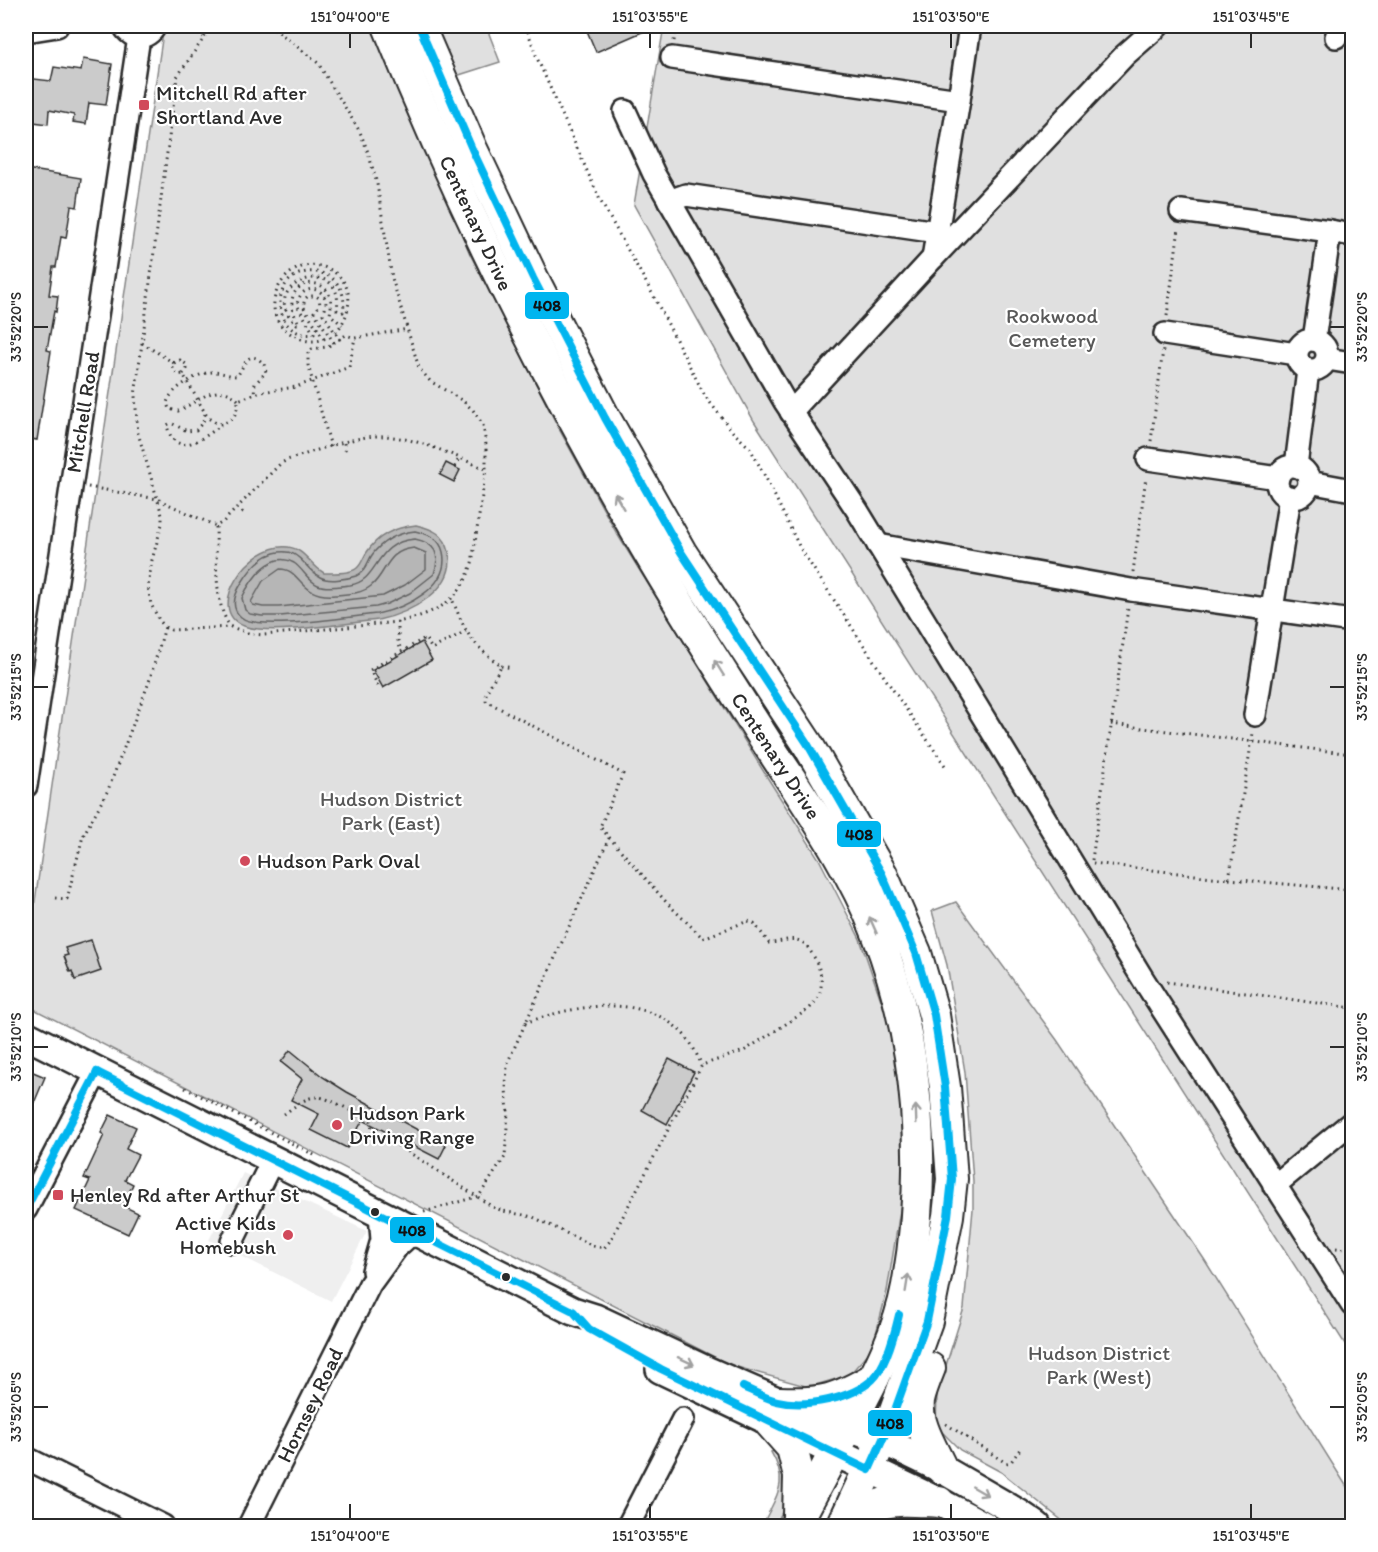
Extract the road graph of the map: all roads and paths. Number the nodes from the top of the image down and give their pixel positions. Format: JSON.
{"nodes":[{"id":1,"x":57,"y":26,"type":"edge"},
{"id":2,"x":181,"y":26,"type":"edge"},
{"id":3,"x":212,"y":26,"type":"edge"},
{"id":4,"x":271,"y":26,"type":"edge"},
{"id":5,"x":388,"y":26,"type":"edge"},
{"id":6,"x":419,"y":26,"type":"edge"},
{"id":7,"x":526,"y":26,"type":"edge"},
{"id":8,"x":970,"y":26,"type":"edge"},
{"id":9,"x":1158,"y":26,"type":"edge"},
{"id":10,"x":139,"y":29,"type":"edge"},
{"id":11,"x":26,"y":31,"type":"edge"},
{"id":12,"x":203,"y":37,"type":"junction"},
{"id":13,"x":672,"y":58,"type":"dead end"},
{"id":14,"x":959,"y":100,"type":"junction"},
{"id":15,"x":625,"y":111,"type":"dead end"},
{"id":16,"x":669,"y":201,"type":"junction"},
{"id":17,"x":1181,"y":211,"type":"joint"},
{"id":18,"x":1330,"y":231,"type":"junction"},
{"id":19,"x":937,"y":232,"type":"junction"},
{"id":20,"x":1353,"y":235,"type":"edge"},
{"id":21,"x":933,"y":258,"type":"junction"},
{"id":22,"x":332,"y":272,"type":"junction"},
{"id":23,"x":329,"y":277,"type":"junction"},
{"id":24,"x":282,"y":281,"type":"junction"},
{"id":25,"x":286,"y":284,"type":"junction"},
{"id":26,"x":342,"y":325,"type":"junction"},
{"id":27,"x":408,"y":329,"type":"junction"},
{"id":28,"x":293,"y":333,"type":"junction"},
{"id":29,"x":335,"y":333,"type":"junction"},
{"id":30,"x":1165,"y":334,"type":"junction"},
{"id":31,"x":340,"y":339,"type":"junction"},
{"id":32,"x":355,"y":339,"type":"junction"},
{"id":33,"x":1314,"y":340,"type":"junction"},
{"id":34,"x":142,"y":343,"type":"junction"},
{"id":35,"x":334,"y":343,"type":"junction"},
{"id":36,"x":1327,"y":359,"type":"junction"},
{"id":37,"x":1302,"y":362,"type":"junction"},
{"id":38,"x":174,"y":363,"type":"junction"},
{"id":39,"x":1353,"y":363,"type":"edge"},
{"id":40,"x":183,"y":374,"type":"junction"},
{"id":41,"x":313,"y":380,"type":"junction"},
{"id":42,"x":188,"y":381,"type":"junction"},
{"id":43,"x":254,"y":394,"type":"junction"},
{"id":44,"x":198,"y":400,"type":"junction"},
{"id":45,"x":238,"y":400,"type":"junction"},
{"id":46,"x":791,"y":412,"type":"junction"},
{"id":47,"x":205,"y":414,"type":"junction"},
{"id":48,"x":223,"y":423,"type":"junction"},
{"id":49,"x":344,"y":443,"type":"junction"},
{"id":50,"x":331,"y":447,"type":"junction"},
{"id":51,"x":346,"y":454,"type":"dead end"},
{"id":52,"x":459,"y":458,"type":"junction"},
{"id":53,"x":1148,"y":459,"type":"junction"},
{"id":54,"x":455,"y":467,"type":"dead end"},
{"id":55,"x":486,"y":469,"type":"junction"},
{"id":56,"x":1295,"y":475,"type":"junction"},
{"id":57,"x":72,"y":484,"type":"junction"},
{"id":58,"x":1353,"y":490,"type":"edge"},
{"id":59,"x":158,"y":499,"type":"junction"},
{"id":60,"x":237,"y":508,"type":"junction"},
{"id":61,"x":245,"y":514,"type":"dead end"},
{"id":62,"x":216,"y":526,"type":"junction"},
{"id":63,"x":878,"y":545,"type":"junction"},
{"id":64,"x":1131,"y":590,"type":"junction"},
{"id":65,"x":452,"y":599,"type":"junction"},
{"id":66,"x":1271,"y":609,"type":"junction"},
{"id":67,"x":1353,"y":621,"type":"edge"},
{"id":68,"x":398,"y":622,"type":"junction"},
{"id":69,"x":165,"y":627,"type":"junction"},
{"id":70,"x":231,"y":627,"type":"junction"},
{"id":71,"x":465,"y":631,"type":"junction"},
{"id":72,"x":402,"y":651,"type":"junction"},
{"id":73,"x":501,"y":666,"type":"junction"},
{"id":74,"x":512,"y":668,"type":"dead end"},
{"id":75,"x":378,"y":686,"type":"dead end"},
{"id":76,"x":1255,"y":715,"type":"joint"},
{"id":77,"x":1111,"y":724,"type":"junction"},
{"id":78,"x":1252,"y":741,"type":"junction"},
{"id":79,"x":1353,"y":754,"type":"edge"},
{"id":80,"x":946,"y":767,"type":"dead end"},
{"id":81,"x":26,"y":786,"type":"edge"},
{"id":82,"x":609,"y":838,"type":"junction"},
{"id":83,"x":1091,"y":862,"type":"junction"},
{"id":84,"x":1229,"y":879,"type":"junction"},
{"id":85,"x":1088,"y":888,"type":"junction"},
{"id":86,"x":1353,"y":890,"type":"edge"},
{"id":87,"x":56,"y":898,"type":"dead end"},
{"id":88,"x":1143,"y":979,"type":"junction"},
{"id":89,"x":1353,"y":1008,"type":"edge"},
{"id":90,"x":525,"y":1023,"type":"junction"},
{"id":91,"x":26,"y":1035,"type":"edge"},
{"id":92,"x":702,"y":1065,"type":"junction"},
{"id":93,"x":97,"y":1072,"type":"junction"},
{"id":94,"x":284,"y":1114,"type":"dead end"},
{"id":95,"x":1353,"y":1122,"type":"edge"},
{"id":96,"x":273,"y":1160,"type":"junction"},
{"id":97,"x":1274,"y":1186,"type":"junction"},
{"id":98,"x":479,"y":1196,"type":"junction"},
{"id":99,"x":26,"y":1209,"type":"edge"},
{"id":100,"x":380,"y":1214,"type":"junction"},
{"id":101,"x":422,"y":1224,"type":"junction"},
{"id":102,"x":232,"y":1242,"type":"dead end"},
{"id":103,"x":370,"y":1284,"type":"junction"},
{"id":104,"x":1353,"y":1305,"type":"edge"},
{"id":105,"x":927,"y":1321,"type":"junction"},
{"id":106,"x":874,"y":1378,"type":"junction"},
{"id":107,"x":774,"y":1412,"type":"junction"},
{"id":108,"x":683,"y":1419,"type":"dead end"},
{"id":109,"x":946,"y":1424,"type":"dead end"},
{"id":110,"x":882,"y":1440,"type":"junction"},
{"id":111,"x":841,"y":1441,"type":"junction"},
{"id":112,"x":1020,"y":1449,"type":"dead end"},
{"id":113,"x":26,"y":1458,"type":"edge"},
{"id":114,"x":942,"y":1469,"type":"junction"},
{"id":115,"x":869,"y":1470,"type":"junction"},
{"id":116,"x":939,"y":1502,"type":"junction"},
{"id":117,"x":1022,"y":1522,"type":"edge"},
{"id":118,"x":796,"y":1524,"type":"edge"},
{"id":119,"x":164,"y":1527,"type":"edge"},
{"id":120,"x":249,"y":1527,"type":"edge"},
{"id":121,"x":628,"y":1527,"type":"edge"},
{"id":122,"x":844,"y":1527,"type":"edge"},
{"id":123,"x":985,"y":1527,"type":"edge"}],
"edges":[{"from":1,"to":11,"type":"street"},
{"from":2,"to":12,"type":"path"},
{"from":3,"to":12,"type":"path"},
{"from":4,"to":27,"type":"path"},
{"from":106,"to":5,"type":"highway","name":"Centenary Drive","one_way":true},
{"from":6,"to":105,"type":"highway","name":"Centenary Drive"},
{"from":7,"to":80,"type":"path"},
{"from":8,"to":14,"type":"street"},
{"from":9,"to":21,"type":"street"},
{"from":10,"to":57,"type":"street","name":"Mitchell Road"},
{"from":12,"to":34,"type":"path"},
{"from":13,"to":14,"type":"street"},
{"from":14,"to":19,"type":"street"},
{"from":15,"to":16,"type":"street"},
{"from":16,"to":19,"type":"street"},
{"from":16,"to":46,"type":"street"},
{"from":17,"to":18,"type":"street"},
{"from":17,"to":30,"type":"path"},
{"from":18,"to":20,"type":"street"},
{"from":18,"to":33,"type":"street"},
{"from":19,"to":21,"type":"street"},
{"from":21,"to":46,"type":"street"},
{"from":22,"to":23,"type":"path"},
{"from":22,"to":24,"type":"path"},
{"from":22,"to":26,"type":"path"},
{"from":23,"to":25,"type":"path"},
{"from":23,"to":26,"type":"path"},
{"from":24,"to":25,"type":"path"},
{"from":24,"to":28,"type":"path"},
{"from":25,"to":28,"type":"path"},
{"from":26,"to":29,"type":"path"},
{"from":27,"to":32,"type":"path"},
{"from":27,"to":55,"type":"path"},
{"from":28,"to":29,"type":"path"},
{"from":28,"to":35,"type":"path"},
{"from":29,"to":31,"type":"path"},
{"from":30,"to":37,"type":"street"},
{"from":30,"to":53,"type":"path"},
{"from":31,"to":32,"type":"path"},
{"from":31,"to":35,"type":"path"},
{"from":32,"to":41,"type":"path"},
{"from":33,"to":36,"type":"street"},
{"from":33,"to":37,"type":"street"},
{"from":34,"to":38,"type":"path"},
{"from":34,"to":59,"type":"path"},
{"from":35,"to":41,"type":"path"},
{"from":36,"to":37,"type":"street"},
{"from":36,"to":39,"type":"street"},
{"from":37,"to":56,"type":"street"},
{"from":38,"to":40,"type":"path"},
{"from":38,"to":40,"type":"path"},
{"from":40,"to":42,"type":"path"},
{"from":41,"to":43,"type":"path"},
{"from":41,"to":50,"type":"path"},
{"from":42,"to":43,"type":"path"},
{"from":42,"to":44,"type":"path"},
{"from":42,"to":44,"type":"path"},
{"from":43,"to":45,"type":"path"},
{"from":44,"to":45,"type":"path"},
{"from":44,"to":47,"type":"path"},
{"from":45,"to":48,"type":"path"},
{"from":46,"to":63,"type":"street"},
{"from":47,"to":48,"type":"path"},
{"from":47,"to":48,"type":"path"},
{"from":49,"to":50,"type":"path"},
{"from":49,"to":51,"type":"path"},
{"from":49,"to":52,"type":"path"},
{"from":50,"to":60,"type":"path"},
{"from":52,"to":54,"type":"path"},
{"from":52,"to":55,"type":"path"},
{"from":53,"to":56,"type":"street"},
{"from":53,"to":64,"type":"path"},
{"from":55,"to":65,"type":"path"},
{"from":56,"to":58,"type":"street"},
{"from":56,"to":66,"type":"street"},
{"from":57,"to":59,"type":"path"},
{"from":57,"to":81,"type":"street","name":"Mitchell Road"},
{"from":59,"to":62,"type":"path"},
{"from":59,"to":69,"type":"path"},
{"from":60,"to":61,"type":"path"},
{"from":60,"to":62,"type":"path"},
{"from":62,"to":70,"type":"path"},
{"from":63,"to":64,"type":"street"},
{"from":63,"to":85,"type":"street"},
{"from":64,"to":66,"type":"street"},
{"from":64,"to":77,"type":"path"},
{"from":65,"to":68,"type":"path"},
{"from":65,"to":71,"type":"path"},
{"from":66,"to":67,"type":"street"},
{"from":66,"to":76,"type":"street"},
{"from":68,"to":70,"type":"path"},
{"from":68,"to":72,"type":"path"},
{"from":69,"to":70,"type":"path"},
{"from":69,"to":87,"type":"path"},
{"from":71,"to":72,"type":"path"},
{"from":71,"to":73,"type":"path"},
{"from":72,"to":75,"type":"path"},
{"from":73,"to":74,"type":"path"},
{"from":73,"to":82,"type":"path"},
{"from":76,"to":78,"type":"path"},
{"from":77,"to":78,"type":"path"},
{"from":77,"to":83,"type":"path"},
{"from":78,"to":79,"type":"path"},
{"from":78,"to":84,"type":"path"},
{"from":82,"to":90,"type":"path"},
{"from":82,"to":92,"type":"path"},
{"from":83,"to":84,"type":"path"},
{"from":83,"to":85,"type":"path"},
{"from":84,"to":86,"type":"path"},
{"from":85,"to":88,"type":"street"},
{"from":88,"to":89,"type":"path"},
{"from":88,"to":97,"type":"street"},
{"from":90,"to":92,"type":"path"},
{"from":90,"to":98,"type":"path"},
{"from":91,"to":93,"type":"main road"},
{"from":92,"to":98,"type":"path"},
{"from":93,"to":96,"type":"main road"},
{"from":93,"to":99,"type":"street"},
{"from":94,"to":98,"type":"path"},
{"from":95,"to":97,"type":"street"},
{"from":96,"to":100,"type":"main road"},
{"from":96,"to":102,"type":"street"},
{"from":97,"to":104,"type":"street"},
{"from":98,"to":101,"type":"path"},
{"from":100,"to":101,"type":"main road"},
{"from":100,"to":103,"type":"street","name":"Hornsey Road"},
{"from":101,"to":103,"type":"street","name":"Hornsey Road"},
{"from":101,"to":107,"type":"main road"},
{"from":103,"to":120,"type":"street","name":"Hornsey Road"},
{"from":105,"to":110,"type":"highway","name":"Centenary Drive"},
{"from":105,"to":114,"type":"highway"},
{"from":106,"to":107,"type":"highway"},
{"from":106,"to":111,"type":"highway","name":"Centenary Drive"},
{"from":107,"to":111,"type":"main road"},
{"from":107,"to":118,"type":"highway"},
{"from":108,"to":121,"type":"street"},
{"from":109,"to":112,"type":"path"},
{"from":110,"to":111,"type":"main road"},
{"from":110,"to":114,"type":"main road"},
{"from":110,"to":115,"type":"highway","name":"Centenary Drive"},
{"from":111,"to":115,"type":"main road"},
{"from":111,"to":118,"type":"highway","name":"Centenary Drive"},
{"from":113,"to":119,"type":"street"},
{"from":114,"to":117,"type":"main road","one_way":true},
{"from":115,"to":116,"type":"main road"},
{"from":115,"to":122,"type":"highway","name":"Centenary Drive"},
{"from":116,"to":122,"type":"highway"},
{"from":116,"to":123,"type":"main road"}]}
